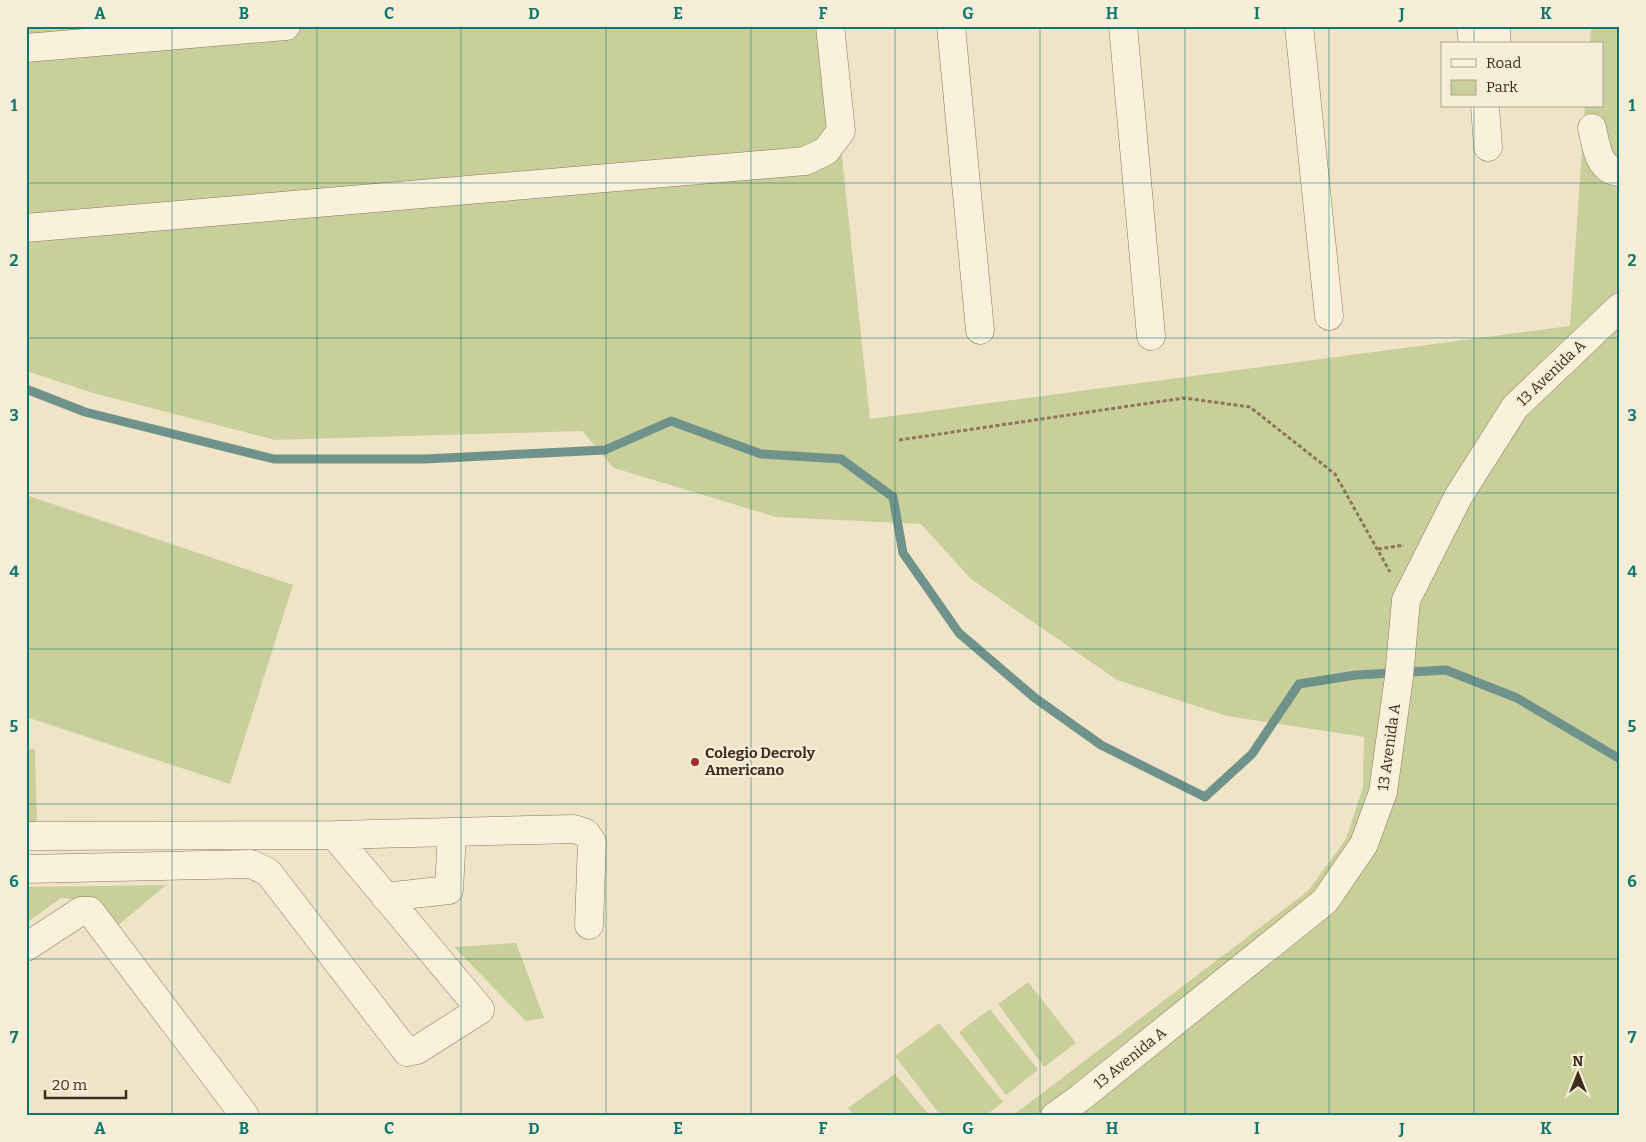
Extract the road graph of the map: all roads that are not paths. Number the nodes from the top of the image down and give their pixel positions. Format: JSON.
{"nodes":[{"id":1,"x":286,"y":26,"type":"edge"},
{"id":2,"x":830,"y":26,"type":"edge"},
{"id":3,"x":951,"y":26,"type":"edge"},
{"id":4,"x":1123,"y":26,"type":"edge"},
{"id":5,"x":1299,"y":26,"type":"edge"},
{"id":6,"x":1470,"y":26,"type":"edge"},
{"id":7,"x":1496,"y":26,"type":"edge"},
{"id":8,"x":1473,"y":42,"type":"edge"},
{"id":9,"x":1496,"y":42,"type":"edge"},
{"id":10,"x":26,"y":48,"type":"edge"},
{"id":11,"x":1485,"y":108,"type":"edge"},
{"id":12,"x":1592,"y":128,"type":"dead end"},
{"id":13,"x":1488,"y":147,"type":"dead end"},
{"id":14,"x":1620,"y":172,"type":"edge"},
{"id":15,"x":26,"y":228,"type":"edge"},
{"id":16,"x":1620,"y":307,"type":"edge"},
{"id":17,"x":1329,"y":316,"type":"dead end"},
{"id":18,"x":980,"y":330,"type":"dead end"},
{"id":19,"x":1151,"y":336,"type":"dead end"},
{"id":20,"x":452,"y":832,"type":"junction"},
{"id":21,"x":334,"y":835,"type":"junction"},
{"id":22,"x":26,"y":836,"type":"edge"},
{"id":23,"x":26,"y":869,"type":"edge"},
{"id":24,"x":385,"y":897,"type":"junction"},
{"id":25,"x":589,"y":925,"type":"dead end"},
{"id":26,"x":26,"y":947,"type":"edge"},
{"id":27,"x":245,"y":1116,"type":"edge"},
{"id":28,"x":1055,"y":1116,"type":"edge"}],
"edges":[{"from":1,"to":10,"type":"street"},
{"from":2,"to":15,"type":"street"},
{"from":3,"to":18,"type":"street"},
{"from":4,"to":19,"type":"street"},
{"from":5,"to":17,"type":"street"},
{"from":6,"to":8,"type":"street"},
{"from":7,"to":9,"type":"street"},
{"from":11,"to":13,"type":"street"},
{"from":12,"to":14,"type":"street"},
{"from":16,"to":28,"type":"street","name":"13 Avenida A"},
{"from":20,"to":21,"type":"street"},
{"from":20,"to":24,"type":"street"},
{"from":20,"to":25,"type":"street"},
{"from":21,"to":22,"type":"street"},
{"from":21,"to":24,"type":"street"},
{"from":23,"to":24,"type":"street"},
{"from":26,"to":27,"type":"street"}]}
